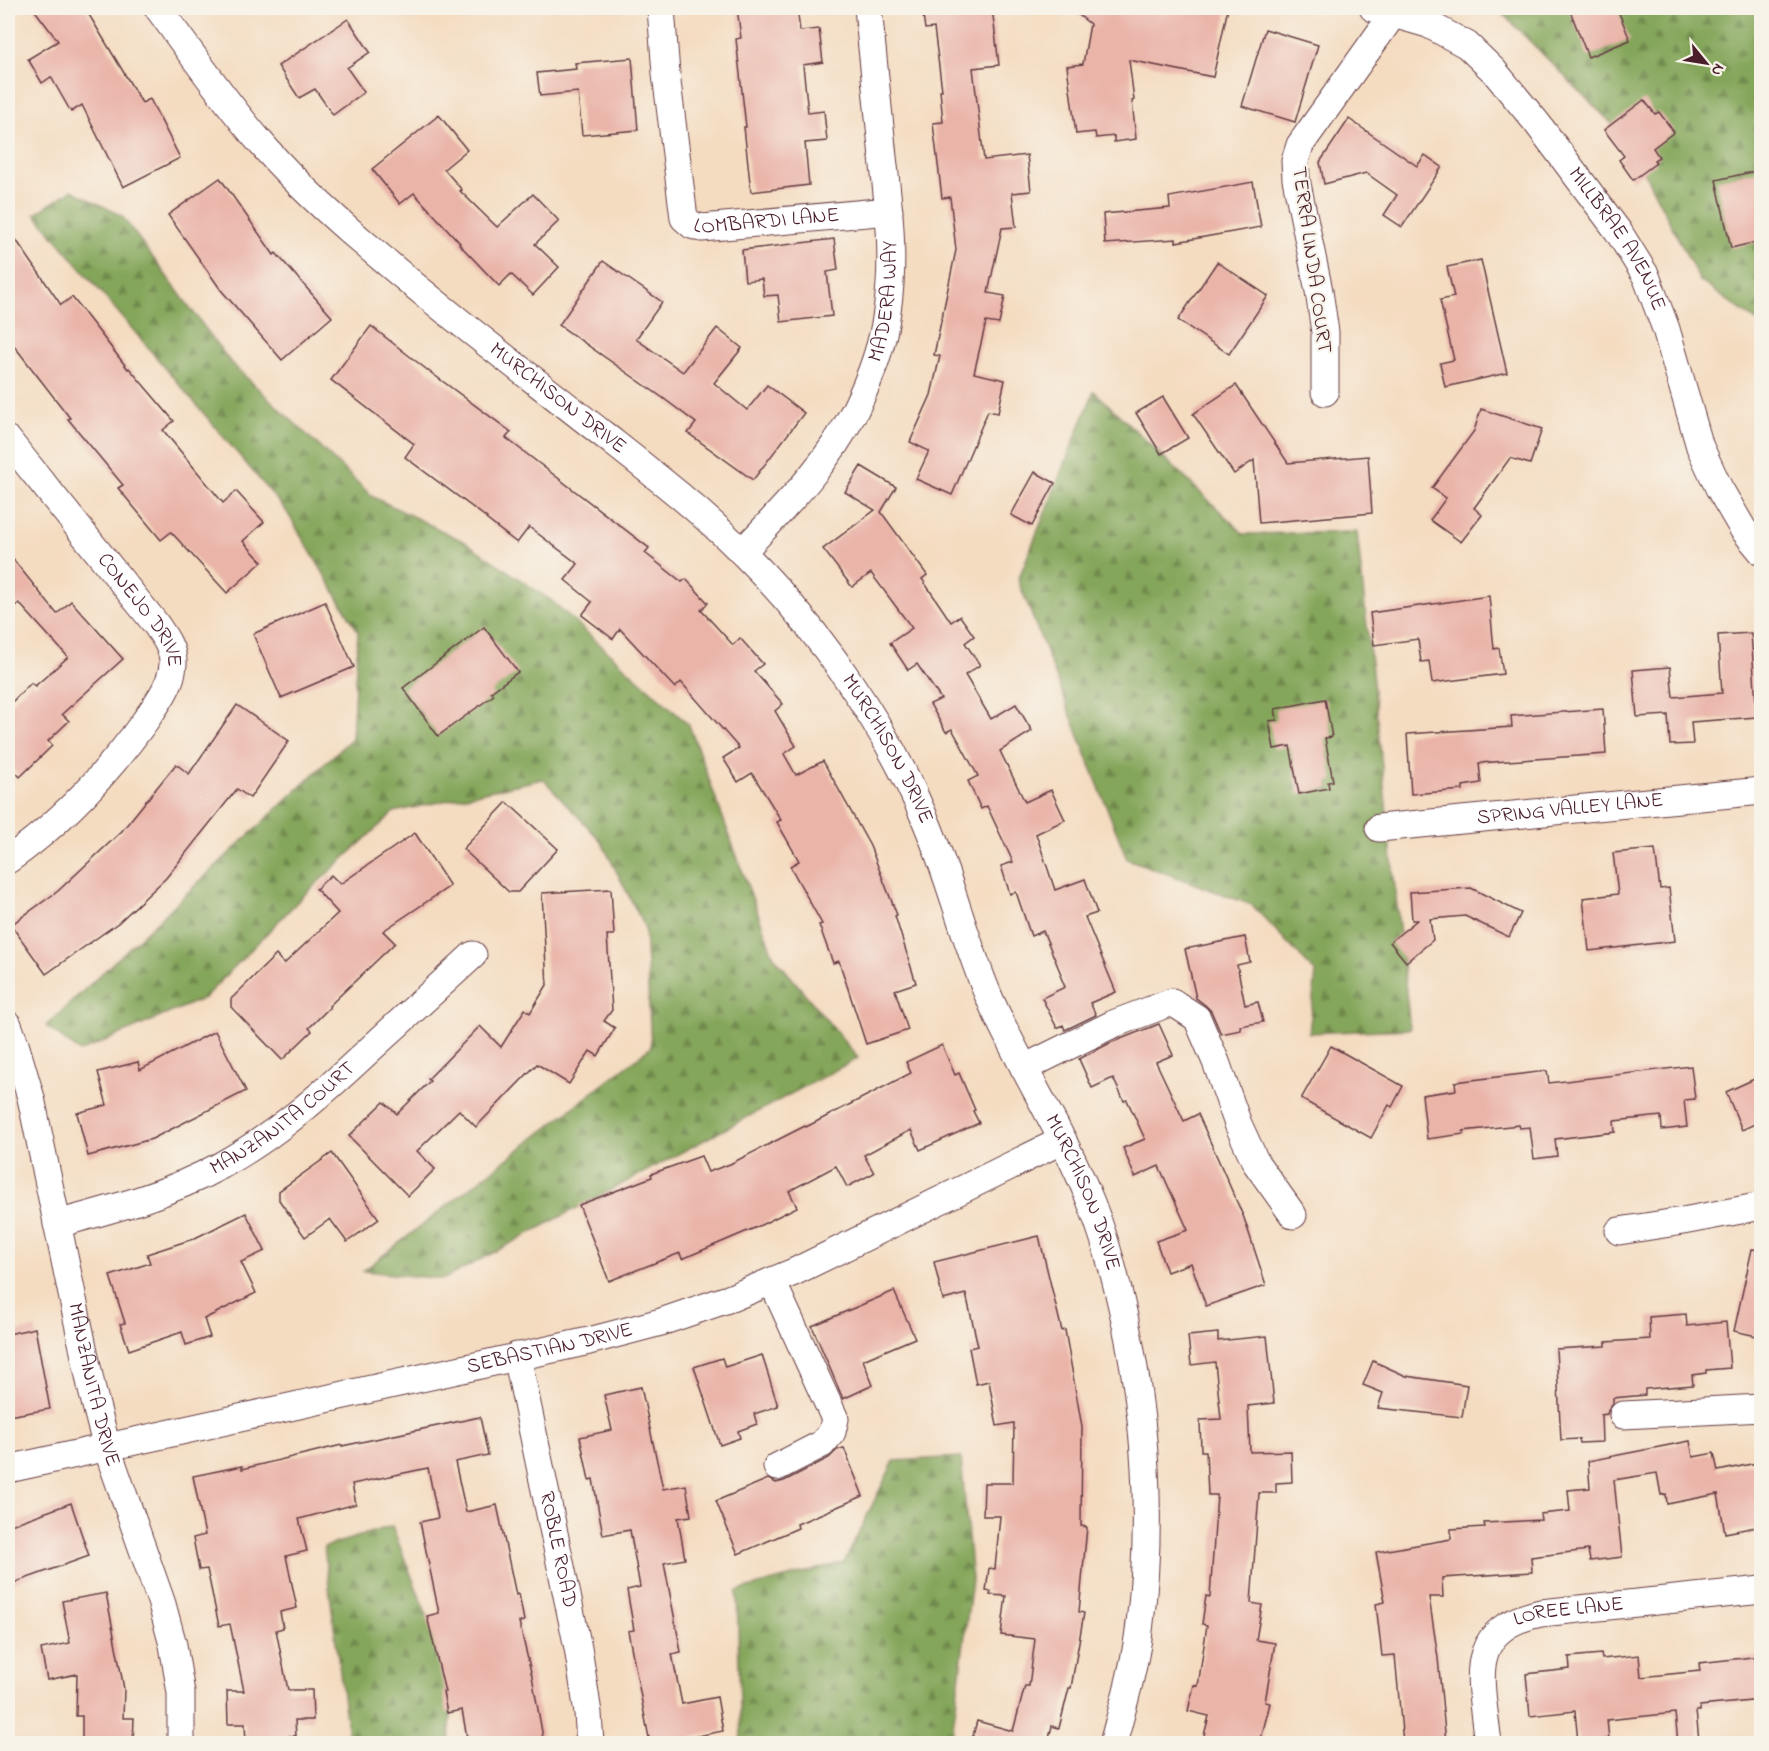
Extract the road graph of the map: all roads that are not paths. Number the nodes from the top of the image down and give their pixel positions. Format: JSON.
{"nodes":[{"id":1,"x":158,"y":8,"type":"edge"},
{"id":2,"x":661,"y":8,"type":"edge"},
{"id":3,"x":868,"y":8,"type":"edge"},
{"id":4,"x":1383,"y":10,"type":"edge"},
{"id":5,"x":889,"y":212,"type":"junction"},
{"id":6,"x":1326,"y":392,"type":"dead end"},
{"id":7,"x":8,"y":440,"type":"edge"},
{"id":8,"x":742,"y":552,"type":"junction"},
{"id":9,"x":1761,"y":552,"type":"edge"},
{"id":10,"x":1761,"y":791,"type":"edge"},
{"id":11,"x":1378,"y":828,"type":"dead end"},
{"id":12,"x":8,"y":860,"type":"edge"},
{"id":13,"x":472,"y":955,"type":"dead end"},
{"id":14,"x":8,"y":1025,"type":"edge"},
{"id":15,"x":1024,"y":1068,"type":"junction"},
{"id":16,"x":1063,"y":1140,"type":"junction"},
{"id":17,"x":1761,"y":1206,"type":"edge"},
{"id":18,"x":1293,"y":1215,"type":"dead end"},
{"id":19,"x":57,"y":1224,"type":"junction"},
{"id":20,"x":1619,"y":1232,"type":"dead end"},
{"id":21,"x":772,"y":1281,"type":"junction"},
{"id":22,"x":517,"y":1356,"type":"junction"},
{"id":23,"x":1761,"y":1408,"type":"edge"},
{"id":24,"x":1623,"y":1415,"type":"dead end"},
{"id":25,"x":107,"y":1448,"type":"junction"},
{"id":26,"x":777,"y":1467,"type":"dead end"},
{"id":27,"x":8,"y":1469,"type":"edge"},
{"id":28,"x":1761,"y":1590,"type":"edge"},
{"id":29,"x":181,"y":1743,"type":"edge"},
{"id":30,"x":591,"y":1743,"type":"edge"},
{"id":31,"x":1113,"y":1743,"type":"edge"},
{"id":32,"x":1488,"y":1743,"type":"edge"}],
"edges":[{"from":1,"to":8,"type":"street","name":"MURCHISON DRIVE"},
{"from":2,"to":5,"type":"street","name":"LOMBARDI LANE"},
{"from":3,"to":5,"type":"street","name":"MADERA WAY"},
{"from":4,"to":6,"type":"street","name":"TERRA LINDA COURT"},
{"from":4,"to":9,"type":"street","name":"MILLBRAE AVENUE"},
{"from":5,"to":8,"type":"street","name":"MADERA WAY"},
{"from":7,"to":12,"type":"street","name":"CONEJO DRIVE"},
{"from":8,"to":15,"type":"street","name":"MURCHISON DRIVE"},
{"from":10,"to":11,"type":"street","name":"SPRING VALLEY LANE"},
{"from":13,"to":19,"type":"street","name":"MANZANITA COURT"},
{"from":14,"to":19,"type":"street","name":"MANZANITA DRIVE"},
{"from":15,"to":16,"type":"street","name":"MURCHISON DRIVE"},
{"from":15,"to":18,"type":"street"},
{"from":16,"to":21,"type":"street","name":"SEBASTIAN DRIVE"},
{"from":16,"to":31,"type":"street","name":"MURCHISON DRIVE"},
{"from":17,"to":20,"type":"street"},
{"from":19,"to":25,"type":"street","name":"MANZANITA DRIVE"},
{"from":21,"to":22,"type":"street","name":"SEBASTIAN DRIVE"},
{"from":21,"to":26,"type":"street"},
{"from":22,"to":25,"type":"street","name":"SEBASTIAN DRIVE"},
{"from":22,"to":30,"type":"street","name":"ROBLE ROAD"},
{"from":23,"to":24,"type":"street"},
{"from":25,"to":27,"type":"street","name":"SEBASTIAN DRIVE"},
{"from":25,"to":29,"type":"street","name":"MANZANITA DRIVE"},
{"from":28,"to":32,"type":"street","name":"LOREE LANE"}]}
